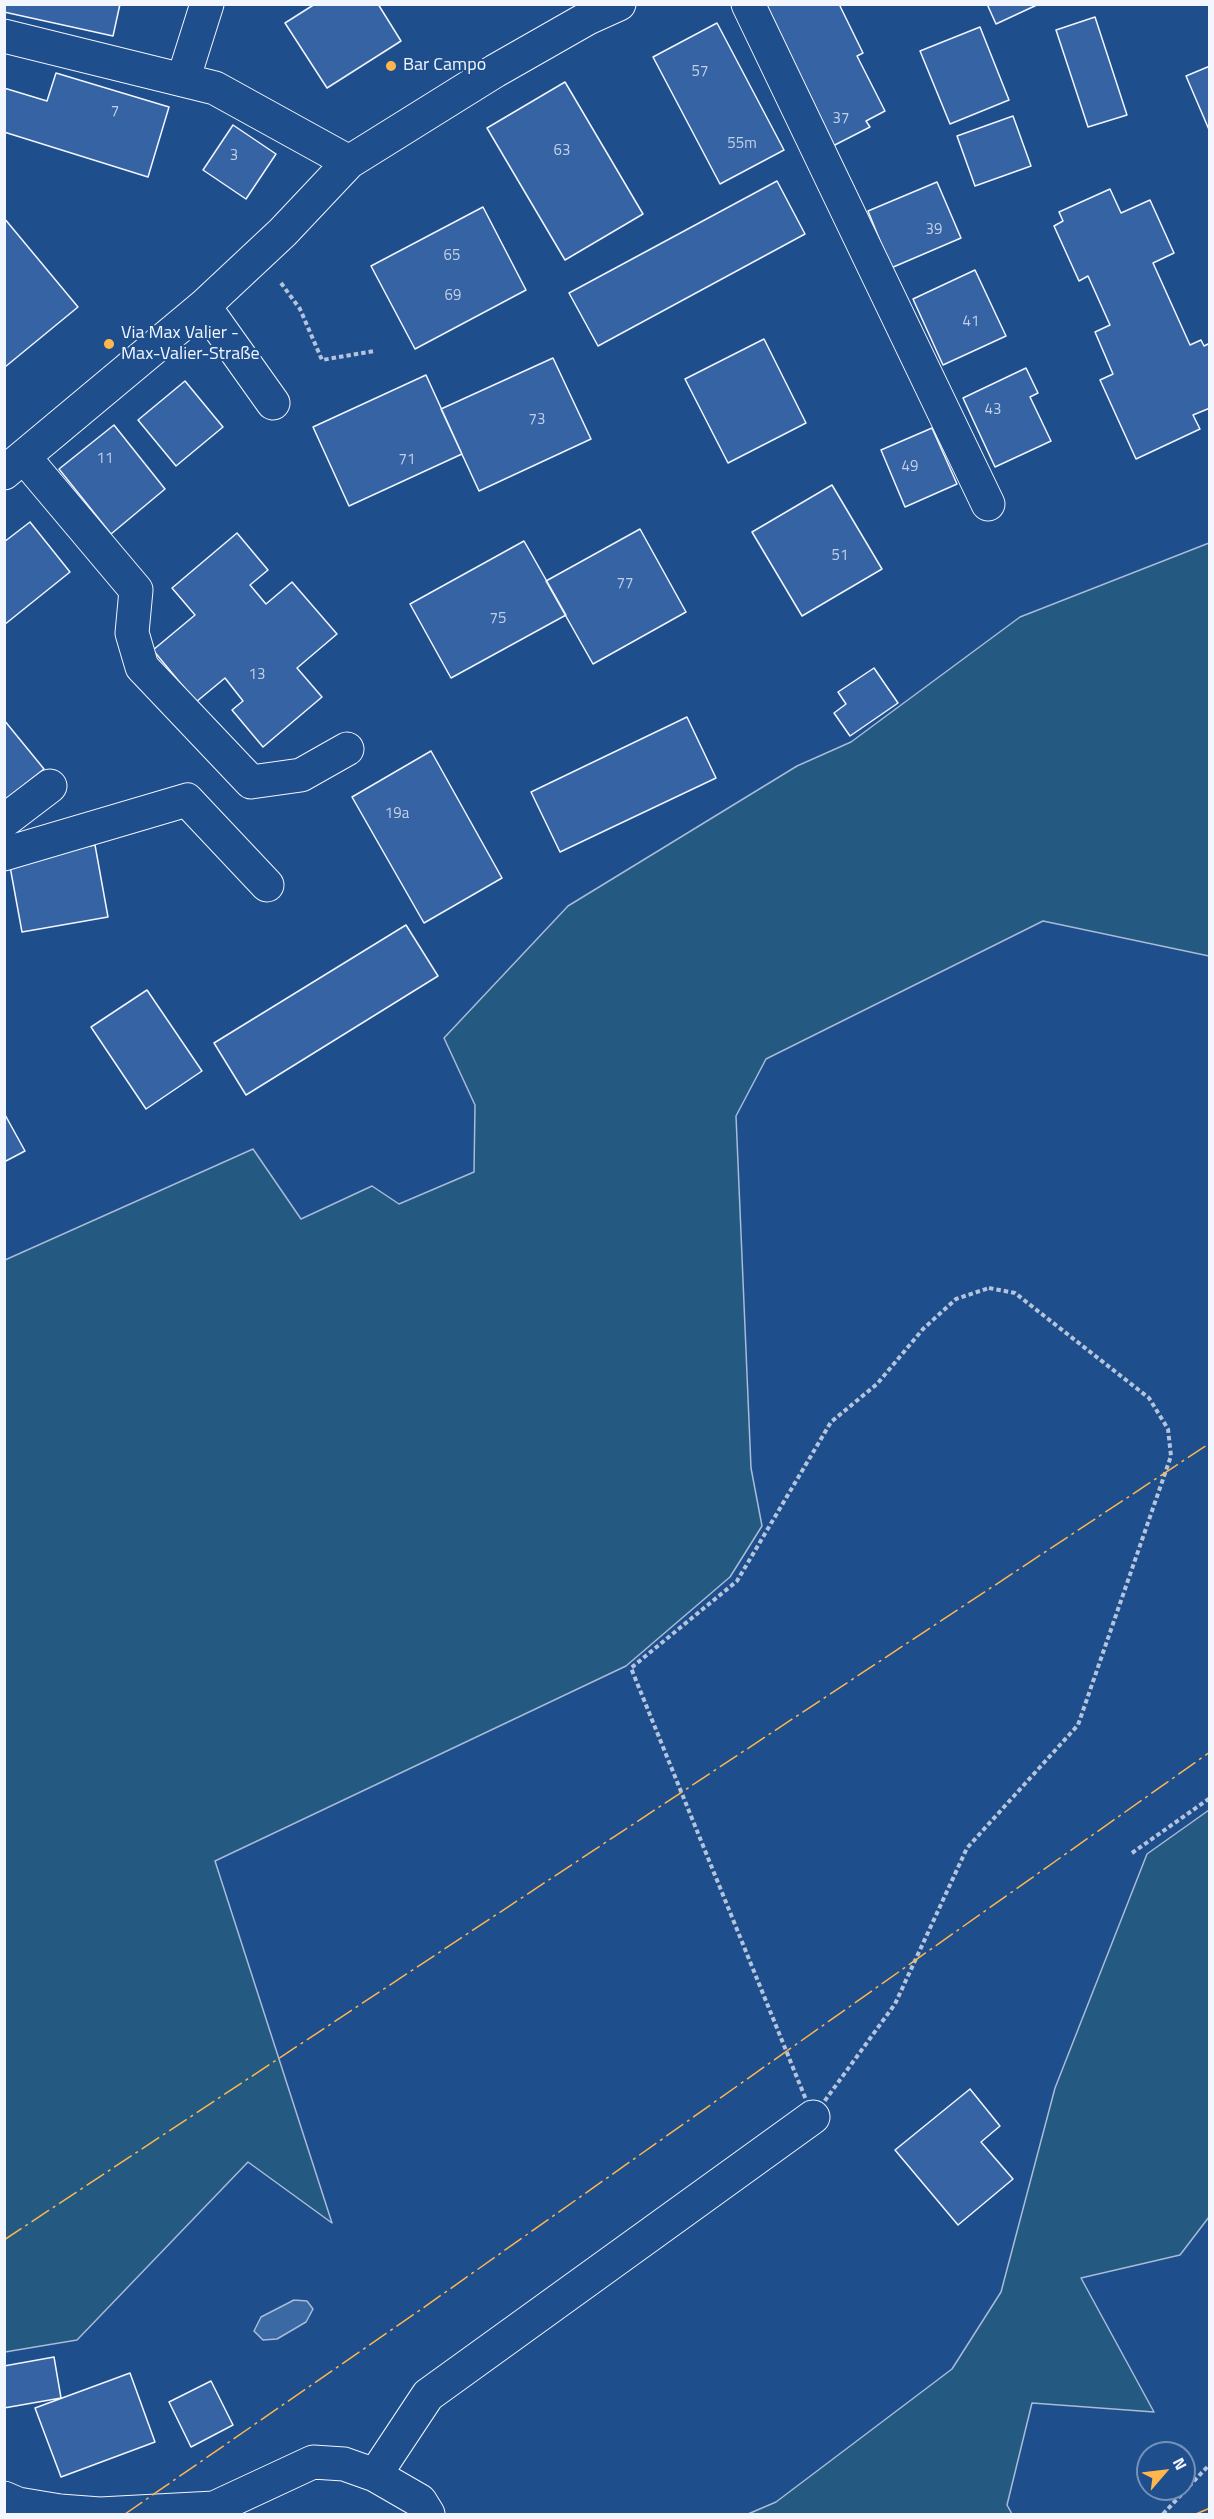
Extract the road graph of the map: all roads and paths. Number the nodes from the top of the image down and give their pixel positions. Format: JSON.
{"nodes":[{"id":1,"x":207,"y":4,"type":"edge"},
{"id":2,"x":619,"y":4,"type":"edge"},
{"id":3,"x":748,"y":4,"type":"edge"},
{"id":4,"x":4,"y":36,"type":"edge"},
{"id":5,"x":183,"y":80,"type":"junction"},
{"id":6,"x":349,"y":162,"type":"junction"},
{"id":7,"x":260,"y":252,"type":"junction"},
{"id":8,"x":204,"y":306,"type":"junction"},
{"id":9,"x":374,"y":351,"type":"dead end"},
{"id":10,"x":273,"y":403,"type":"dead end"},
{"id":11,"x":10,"y":469,"type":"edge"},
{"id":12,"x":988,"y":504,"type":"dead end"},
{"id":13,"x":347,"y":749,"type":"dead end"},
{"id":14,"x":51,"y":786,"type":"dead end"},
{"id":15,"x":4,"y":820,"type":"edge"},
{"id":16,"x":4,"y":854,"type":"edge"},
{"id":17,"x":267,"y":885,"type":"dead end"},
{"id":18,"x":1209,"y":1798,"type":"edge"},
{"id":19,"x":1132,"y":1853,"type":"dead end"},
{"id":20,"x":813,"y":2117,"type":"junction"},
{"id":21,"x":1209,"y":2464,"type":"edge"},
{"id":22,"x":375,"y":2475,"type":"junction"},
{"id":23,"x":4,"y":2498,"type":"edge"},
{"id":24,"x":428,"y":2514,"type":"edge"},
{"id":25,"x":1163,"y":2514,"type":"edge"}],
"edges":[{"from":1,"to":5,"type":"street"},
{"from":2,"to":6,"type":"street"},
{"from":3,"to":12,"type":"street"},
{"from":4,"to":5,"type":"street"},
{"from":5,"to":6,"type":"street"},
{"from":6,"to":7,"type":"street"},
{"from":7,"to":8,"type":"street"},
{"from":7,"to":9,"type":"path"},
{"from":8,"to":10,"type":"street"},
{"from":8,"to":11,"type":"street"},
{"from":11,"to":13,"type":"street"},
{"from":14,"to":15,"type":"street"},
{"from":16,"to":17,"type":"street"},
{"from":18,"to":19,"type":"path"},
{"from":20,"to":20,"type":"path"},
{"from":20,"to":22,"type":"street"},
{"from":21,"to":25,"type":"path"},
{"from":22,"to":23,"type":"street"},
{"from":22,"to":24,"type":"street"}]}
